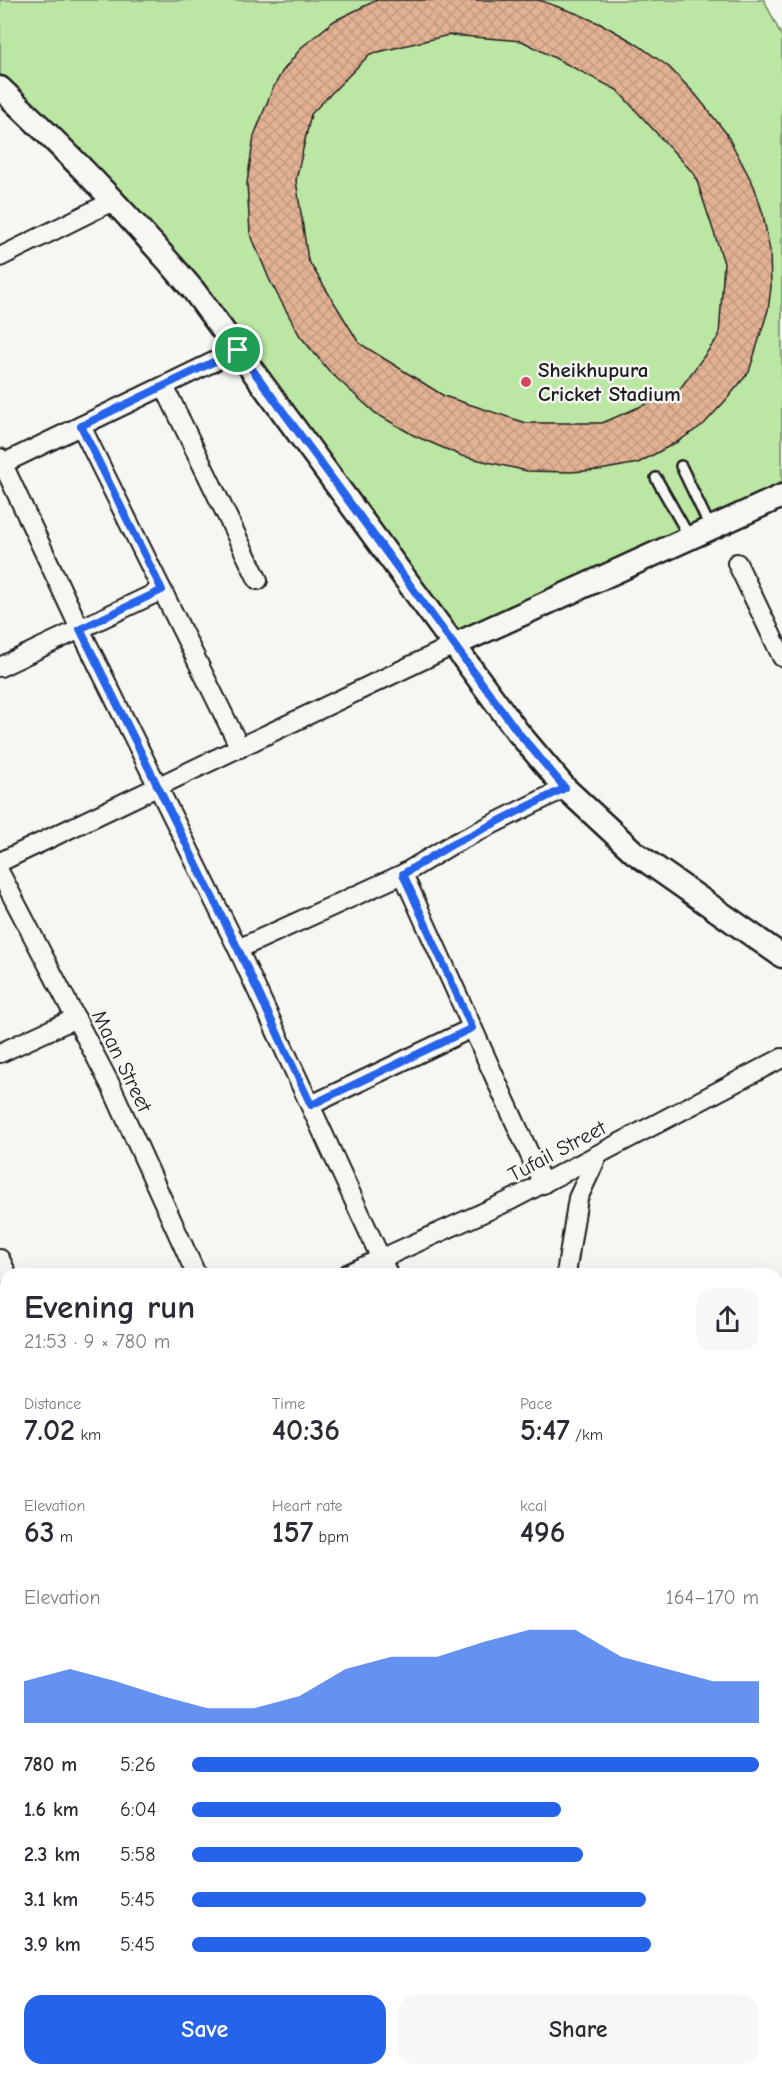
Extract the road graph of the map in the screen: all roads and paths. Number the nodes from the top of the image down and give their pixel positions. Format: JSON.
{"nodes":[{"id":1,"x":0,"y":88,"type":"edge"},
{"id":2,"x":113,"y":201,"type":"junction"},
{"id":3,"x":0,"y":257,"type":"edge"},
{"id":4,"x":238,"y":350,"type":"junction"},
{"id":5,"x":164,"y":386,"type":"junction"},
{"id":6,"x":81,"y":426,"type":"junction"},
{"id":7,"x":1,"y":462,"type":"edge"},
{"id":8,"x":681,"y":466,"type":"dead end"},
{"id":9,"x":656,"y":478,"type":"dead end"},
{"id":10,"x":782,"y":496,"type":"edge"},
{"id":11,"x":711,"y":529,"type":"junction"},
{"id":12,"x":690,"y":538,"type":"junction"},
{"id":13,"x":736,"y":562,"type":"dead end"},
{"id":14,"x":258,"y":580,"type":"dead end"},
{"id":15,"x":162,"y":590,"type":"junction"},
{"id":16,"x":80,"y":629,"type":"junction"},
{"id":17,"x":454,"y":645,"type":"junction"},
{"id":18,"x":782,"y":657,"type":"edge"},
{"id":19,"x":0,"y":667,"type":"edge"},
{"id":20,"x":240,"y":748,"type":"junction"},
{"id":21,"x":159,"y":786,"type":"junction"},
{"id":22,"x":565,"y":788,"type":"junction"},
{"id":23,"x":0,"y":862,"type":"edge"},
{"id":24,"x":0,"y":873,"type":"edge"},
{"id":25,"x":403,"y":874,"type":"junction"},
{"id":26,"x":238,"y":949,"type":"junction"},
{"id":27,"x":782,"y":956,"type":"edge"},
{"id":28,"x":76,"y":1018,"type":"junction"},
{"id":29,"x":472,"y":1028,"type":"junction"},
{"id":30,"x":0,"y":1053,"type":"edge"},
{"id":31,"x":782,"y":1058,"type":"edge"},
{"id":32,"x":311,"y":1105,"type":"junction"},
{"id":33,"x":598,"y":1155,"type":"junction"},
{"id":34,"x":543,"y":1184,"type":"junction"},
{"id":35,"x":385,"y":1266,"type":"edge"},
{"id":36,"x":193,"y":1268,"type":"edge"},
{"id":37,"x":567,"y":1268,"type":"edge"}],
"edges":[{"from":1,"to":2,"type":"street"},
{"from":2,"to":3,"type":"street"},
{"from":2,"to":4,"type":"street"},
{"from":4,"to":5,"type":"street"},
{"from":4,"to":17,"type":"street"},
{"from":5,"to":6,"type":"street"},
{"from":5,"to":14,"type":"street"},
{"from":6,"to":7,"type":"street"},
{"from":6,"to":15,"type":"street"},
{"from":7,"to":16,"type":"street"},
{"from":8,"to":11,"type":"lane"},
{"from":9,"to":12,"type":"lane"},
{"from":10,"to":11,"type":"street"},
{"from":11,"to":12,"type":"street"},
{"from":12,"to":17,"type":"street"},
{"from":13,"to":18,"type":"street"},
{"from":15,"to":16,"type":"street"},
{"from":15,"to":20,"type":"street"},
{"from":16,"to":19,"type":"street"},
{"from":16,"to":21,"type":"street"},
{"from":17,"to":20,"type":"street"},
{"from":17,"to":22,"type":"street"},
{"from":20,"to":21,"type":"street"},
{"from":21,"to":23,"type":"street"},
{"from":21,"to":26,"type":"street"},
{"from":22,"to":25,"type":"street"},
{"from":22,"to":27,"type":"street"},
{"from":24,"to":28,"type":"street","name":"Maan Street"},
{"from":25,"to":26,"type":"street"},
{"from":25,"to":29,"type":"street"},
{"from":26,"to":32,"type":"street"},
{"from":28,"to":30,"type":"street"},
{"from":28,"to":36,"type":"street","name":"Maan Street"},
{"from":29,"to":32,"type":"street"},
{"from":29,"to":34,"type":"street"},
{"from":31,"to":33,"type":"street","name":"Tufail Street"},
{"from":32,"to":35,"type":"street"},
{"from":33,"to":34,"type":"street","name":"Tufail Street"},
{"from":33,"to":37,"type":"street"},
{"from":34,"to":35,"type":"street","name":"Tufail Street"}]}
